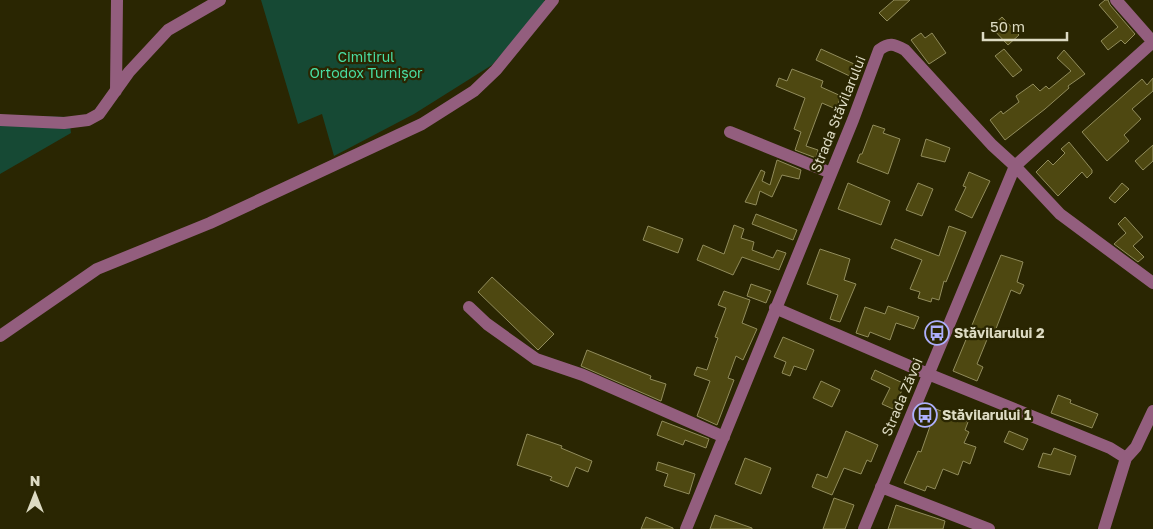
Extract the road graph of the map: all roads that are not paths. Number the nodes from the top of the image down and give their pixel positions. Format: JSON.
{"nodes":[{"id":1,"x":117,"y":0,"type":"edge"},
{"id":2,"x":220,"y":0,"type":"edge"},
{"id":3,"x":554,"y":0,"type":"edge"},
{"id":4,"x":1116,"y":0,"type":"edge"},
{"id":5,"x":1153,"y":42,"type":"edge"},
{"id":6,"x":116,"y":91,"type":"junction"},
{"id":7,"x":0,"y":120,"type":"edge"},
{"id":8,"x":730,"y":132,"type":"dead end"},
{"id":9,"x":1015,"y":166,"type":"junction"},
{"id":10,"x":831,"y":173,"type":"junction"},
{"id":11,"x":1153,"y":283,"type":"edge"},
{"id":12,"x":470,"y":307,"type":"dead end"},
{"id":13,"x":776,"y":308,"type":"junction"},
{"id":14,"x":0,"y":336,"type":"edge"},
{"id":15,"x":928,"y":374,"type":"junction"},
{"id":16,"x":1153,"y":411,"type":"edge"},
{"id":17,"x":724,"y":437,"type":"junction"},
{"id":18,"x":1126,"y":458,"type":"junction"},
{"id":19,"x":881,"y":487,"type":"junction"},
{"id":20,"x":686,"y":529,"type":"edge"},
{"id":21,"x":864,"y":529,"type":"edge"},
{"id":22,"x":989,"y":529,"type":"edge"},
{"id":23,"x":1104,"y":529,"type":"edge"}],
"edges":[{"from":1,"to":6,"type":"street"},
{"from":2,"to":6,"type":"street"},
{"from":3,"to":14,"type":"street"},
{"from":4,"to":5,"type":"street"},
{"from":5,"to":9,"type":"street"},
{"from":6,"to":7,"type":"street"},
{"from":8,"to":10,"type":"street"},
{"from":9,"to":10,"type":"street","name":"Strada Stăvilarului"},
{"from":9,"to":11,"type":"street"},
{"from":9,"to":15,"type":"street","name":"Strada Zăvoi"},
{"from":10,"to":13,"type":"street","name":"Strada Stăvilarului"},
{"from":12,"to":17,"type":"street"},
{"from":13,"to":15,"type":"street"},
{"from":13,"to":17,"type":"street","name":"Strada Stăvilarului"},
{"from":15,"to":18,"type":"street"},
{"from":15,"to":19,"type":"street","name":"Strada Zăvoi"},
{"from":16,"to":18,"type":"street"},
{"from":17,"to":20,"type":"street","name":"Strada Stăvilarului"},
{"from":18,"to":23,"type":"street"},
{"from":19,"to":21,"type":"street","name":"Strada Zăvoi"},
{"from":19,"to":22,"type":"street"}]}
